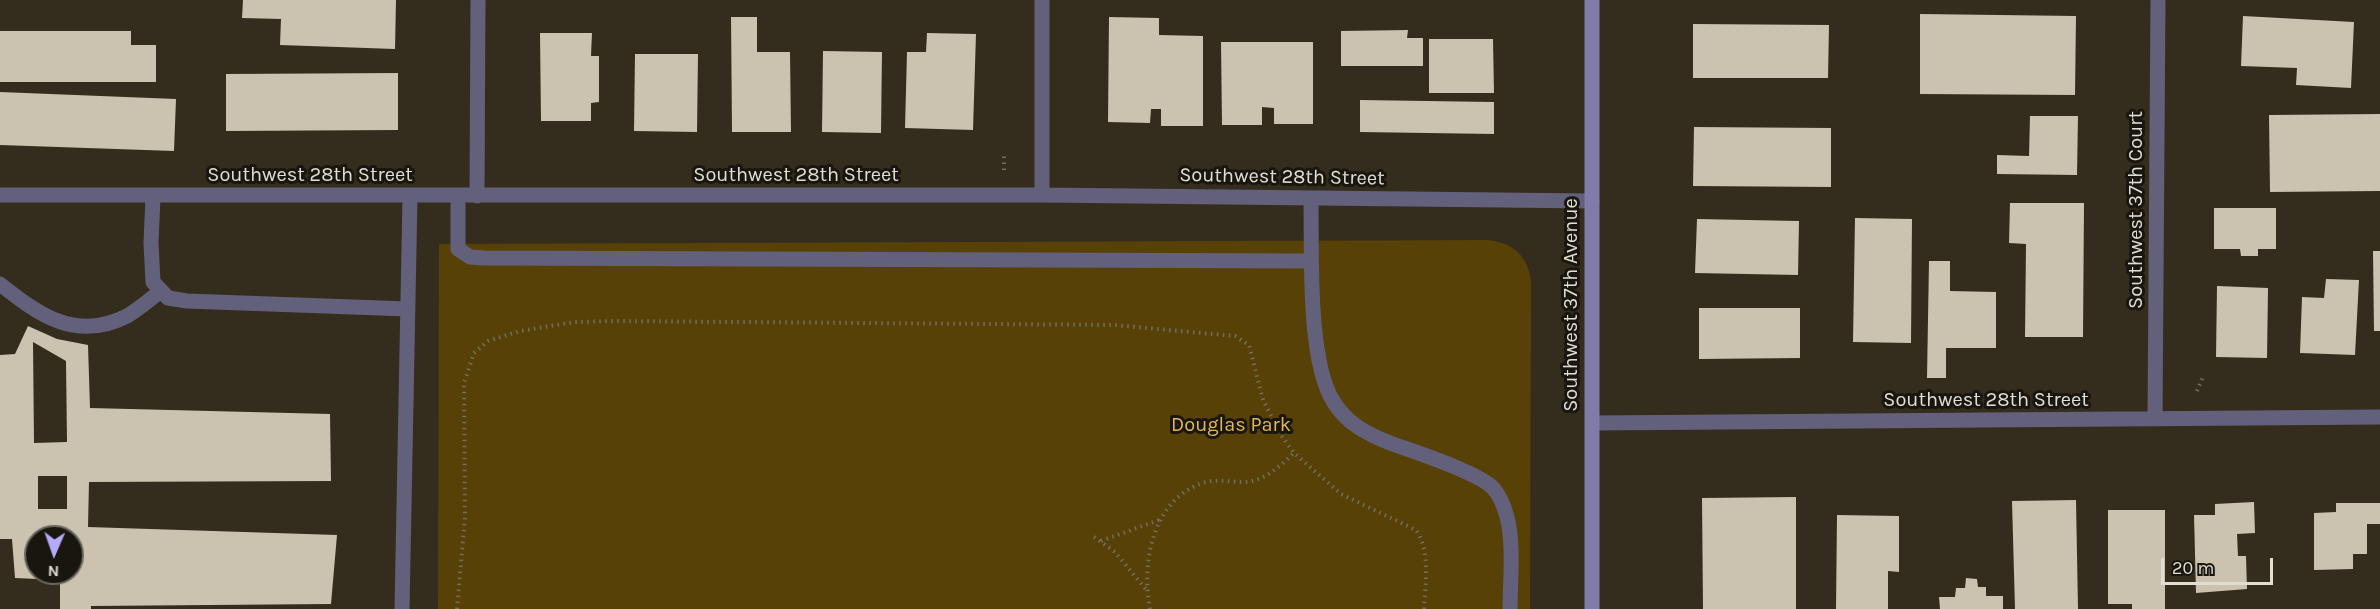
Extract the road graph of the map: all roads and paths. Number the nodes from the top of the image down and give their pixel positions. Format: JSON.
{"nodes":[{"id":1,"x":478,"y":0,"type":"edge"},
{"id":2,"x":1042,"y":0,"type":"edge"},
{"id":3,"x":1592,"y":0,"type":"edge"},
{"id":4,"x":2158,"y":0,"type":"edge"},
{"id":5,"x":0,"y":195,"type":"edge"},
{"id":6,"x":1042,"y":195,"type":"junction"},
{"id":7,"x":410,"y":196,"type":"junction"},
{"id":8,"x":458,"y":196,"type":"junction"},
{"id":9,"x":477,"y":196,"type":"junction"},
{"id":10,"x":153,"y":197,"type":"junction"},
{"id":11,"x":1311,"y":199,"type":"junction"},
{"id":12,"x":1592,"y":201,"type":"junction"},
{"id":13,"x":1311,"y":261,"type":"junction"},
{"id":14,"x":0,"y":284,"type":"edge"},
{"id":15,"x":161,"y":291,"type":"junction"},
{"id":16,"x":408,"y":309,"type":"junction"},
{"id":17,"x":2204,"y":375,"type":"dead end"},
{"id":18,"x":2196,"y":391,"type":"dead end"},
{"id":19,"x":2380,"y":417,"type":"edge"},
{"id":20,"x":2156,"y":419,"type":"junction"},
{"id":21,"x":1593,"y":423,"type":"junction"},
{"id":22,"x":1294,"y":453,"type":"junction"},
{"id":23,"x":1160,"y":520,"type":"junction"},
{"id":24,"x":1094,"y":537,"type":"dead end"},
{"id":25,"x":1101,"y":541,"type":"junction"},
{"id":26,"x":1148,"y":593,"type":"junction"},
{"id":27,"x":402,"y":609,"type":"edge"},
{"id":28,"x":457,"y":609,"type":"edge"},
{"id":29,"x":1150,"y":609,"type":"edge"},
{"id":30,"x":1425,"y":609,"type":"edge"},
{"id":31,"x":1509,"y":609,"type":"edge"},
{"id":32,"x":1592,"y":609,"type":"edge"}],
"edges":[{"from":1,"to":9,"type":"street"},
{"from":2,"to":6,"type":"street"},
{"from":3,"to":12,"type":"main road","name":"Southwest 37th Avenue"},
{"from":4,"to":20,"type":"street","name":"Southwest 37th Court"},
{"from":5,"to":10,"type":"street","name":"Southwest 28th Street"},
{"from":6,"to":9,"type":"street","name":"Southwest 28th Street"},
{"from":6,"to":11,"type":"street","name":"Southwest 28th Street"},
{"from":7,"to":8,"type":"street","name":"Southwest 28th Street"},
{"from":7,"to":10,"type":"street","name":"Southwest 28th Street"},
{"from":7,"to":16,"type":"street"},
{"from":8,"to":9,"type":"street","name":"Southwest 28th Street"},
{"from":8,"to":13,"type":"street"},
{"from":10,"to":15,"type":"street"},
{"from":11,"to":12,"type":"street","name":"Southwest 28th Street"},
{"from":11,"to":13,"type":"street"},
{"from":12,"to":21,"type":"main road","name":"Southwest 37th Avenue"},
{"from":13,"to":31,"type":"street"},
{"from":14,"to":15,"type":"street"},
{"from":15,"to":16,"type":"street"},
{"from":16,"to":27,"type":"street"},
{"from":17,"to":18,"type":"path"},
{"from":19,"to":20,"type":"street","name":"Southwest 28th Street"},
{"from":20,"to":21,"type":"street","name":"Southwest 28th Street"},
{"from":21,"to":32,"type":"main road","name":"Southwest 37th Avenue"},
{"from":22,"to":23,"type":"path"},
{"from":22,"to":28,"type":"path"},
{"from":22,"to":30,"type":"path"},
{"from":23,"to":25,"type":"path"},
{"from":23,"to":26,"type":"path"},
{"from":24,"to":25,"type":"path"},
{"from":25,"to":26,"type":"path"},
{"from":26,"to":29,"type":"path"}]}
